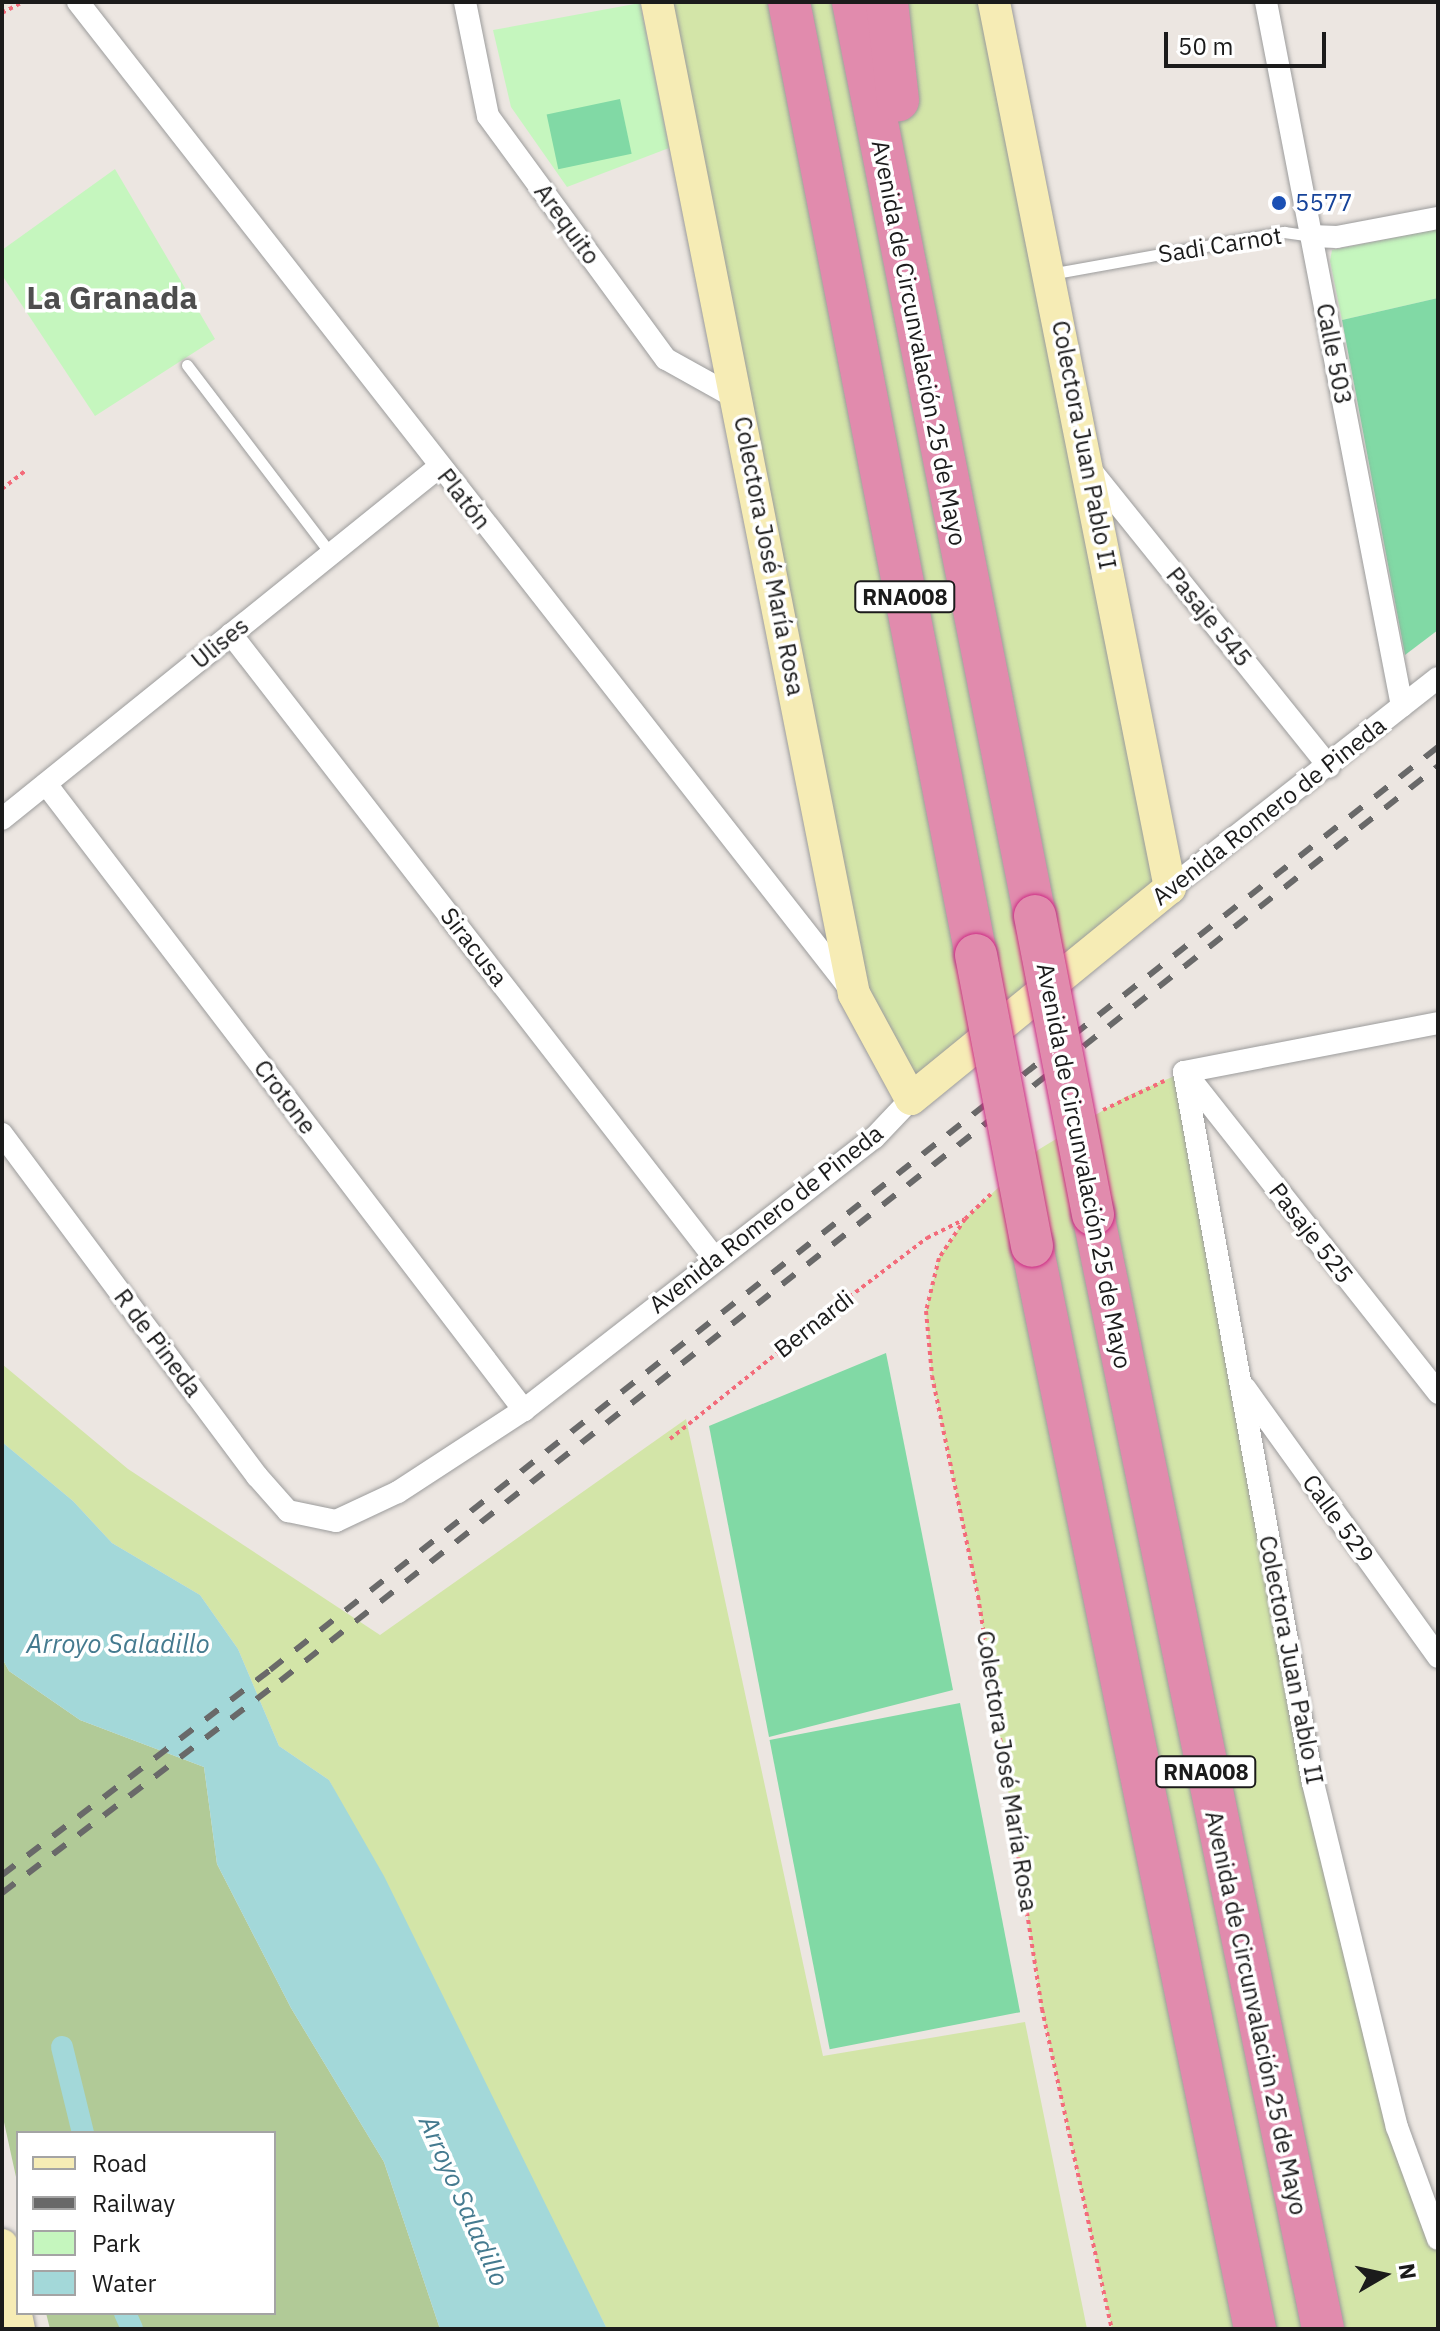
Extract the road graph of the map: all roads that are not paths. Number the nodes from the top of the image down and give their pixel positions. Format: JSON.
{"nodes":[{"id":1,"x":78,"y":2,"type":"edge"},
{"id":2,"x":465,"y":2,"type":"edge"},
{"id":3,"x":657,"y":2,"type":"edge"},
{"id":4,"x":762,"y":2,"type":"edge"},
{"id":5,"x":789,"y":2,"type":"edge"},
{"id":6,"x":853,"y":2,"type":"edge"},
{"id":7,"x":887,"y":2,"type":"edge"},
{"id":8,"x":994,"y":2,"type":"edge"},
{"id":9,"x":1266,"y":2,"type":"edge"},
{"id":10,"x":1438,"y":218,"type":"edge"},
{"id":11,"x":1311,"y":236,"type":"junction"},
{"id":12,"x":835,"y":238,"type":"junction"},
{"id":13,"x":1049,"y":274,"type":"junction"},
{"id":14,"x":187,"y":365,"type":"dead end"},
{"id":15,"x":738,"y":399,"type":"junction"},
{"id":16,"x":942,"y":462,"type":"junction"},
{"id":17,"x":439,"y":467,"type":"junction"},
{"id":18,"x":1089,"y":468,"type":"junction"},
{"id":19,"x":331,"y":554,"type":"junction"},
{"id":20,"x":231,"y":634,"type":"junction"},
{"id":21,"x":1438,"y":678,"type":"edge"},
{"id":22,"x":1402,"y":706,"type":"junction"},
{"id":23,"x":1329,"y":766,"type":"junction"},
{"id":24,"x":46,"y":784,"type":"junction"},
{"id":25,"x":2,"y":819,"type":"edge"},
{"id":26,"x":1170,"y":888,"type":"junction"},
{"id":27,"x":854,"y":994,"type":"junction"},
{"id":28,"x":1438,"y":1023,"type":"edge"},
{"id":29,"x":1184,"y":1072,"type":"junction"},
{"id":30,"x":911,"y":1099,"type":"junction"},
{"id":31,"x":2,"y":1134,"type":"edge"},
{"id":32,"x":716,"y":1260,"type":"junction"},
{"id":33,"x":1430,"y":1371,"type":"edge"},
{"id":34,"x":1239,"y":1381,"type":"junction"},
{"id":35,"x":1438,"y":1393,"type":"edge"},
{"id":36,"x":524,"y":1410,"type":"junction"},
{"id":37,"x":336,"y":1521,"type":"joint"},
{"id":38,"x":1438,"y":1657,"type":"edge"},
{"id":39,"x":1438,"y":2239,"type":"edge"},
{"id":40,"x":2,"y":2245,"type":"edge"},
{"id":41,"x":16,"y":2314,"type":"edge"},
{"id":42,"x":1255,"y":2329,"type":"edge"},
{"id":43,"x":1323,"y":2329,"type":"edge"}],
"edges":[{"from":1,"to":17,"type":"street","name":"Platón"},
{"from":2,"to":15,"type":"street","name":"Arequito"},
{"from":3,"to":15,"type":"main road","name":"Colectora José María Rosa"},
{"from":4,"to":12,"type":"highway"},
{"from":5,"to":12,"type":"highway","number":"RNA008"},
{"from":6,"to":16,"type":"highway","name":"Avenida de Circunvalación 25 de Mayo","number":"RNA008"},
{"from":7,"to":16,"type":"highway","number":"RNA008"},
{"from":8,"to":13,"type":"main road","name":"Colectora Juan Pablo II"},
{"from":9,"to":11,"type":"street","name":"Calle 503"},
{"from":10,"to":11,"type":"street","name":"Sadi Carnot"},
{"from":11,"to":13,"type":"lane","name":"Sadi Carnot"},
{"from":11,"to":22,"type":"street","name":"Calle 503"},
{"from":12,"to":42,"type":"highway","number":"RNA008","bridge":true},
{"from":13,"to":18,"type":"main road","name":"Colectora Juan Pablo II"},
{"from":14,"to":19,"type":"lane"},
{"from":15,"to":27,"type":"main road","name":"Colectora José María Rosa"},
{"from":16,"to":43,"type":"highway","name":"Avenida de Circunvalación 25 de Mayo","number":"RNA008","bridge":true},
{"from":17,"to":19,"type":"street","name":"Ulises"},
{"from":17,"to":27,"type":"street","name":"Platón"},
{"from":18,"to":23,"type":"street","name":"Pasaje 545"},
{"from":18,"to":26,"type":"main road","name":"Colectora Juan Pablo II"},
{"from":19,"to":20,"type":"street","name":"Ulises"},
{"from":20,"to":24,"type":"street","name":"Ulises"},
{"from":20,"to":32,"type":"street","name":"Siracusa"},
{"from":21,"to":22,"type":"street","name":"Avenida Romero de Pineda"},
{"from":22,"to":23,"type":"street","name":"Avenida Romero de Pineda"},
{"from":23,"to":26,"type":"street","name":"Avenida Romero de Pineda"},
{"from":24,"to":25,"type":"street","name":"Ulises"},
{"from":24,"to":36,"type":"street","name":"Crotone"},
{"from":26,"to":30,"type":"main road","name":"Avenida Romero de Pineda"},
{"from":27,"to":30,"type":"main road","name":"Colectora José María Rosa"},
{"from":28,"to":29,"type":"street"},
{"from":29,"to":33,"type":"street","name":"Pasaje 525"},
{"from":29,"to":34,"type":"street","name":"Colectora Juan Pablo II"},
{"from":30,"to":32,"type":"street","name":"Avenida Romero de Pineda"},
{"from":31,"to":37,"type":"street","name":"R de Pineda"},
{"from":32,"to":36,"type":"street","name":"Avenida Romero de Pineda"},
{"from":33,"to":35,"type":"street","name":"Pasaje 525"},
{"from":34,"to":38,"type":"street","name":"Calle 529"},
{"from":34,"to":39,"type":"street","name":"Colectora Juan Pablo II"},
{"from":36,"to":37,"type":"street","name":"Avenida Romero de Pineda"},
{"from":40,"to":41,"type":"main road"}]}
